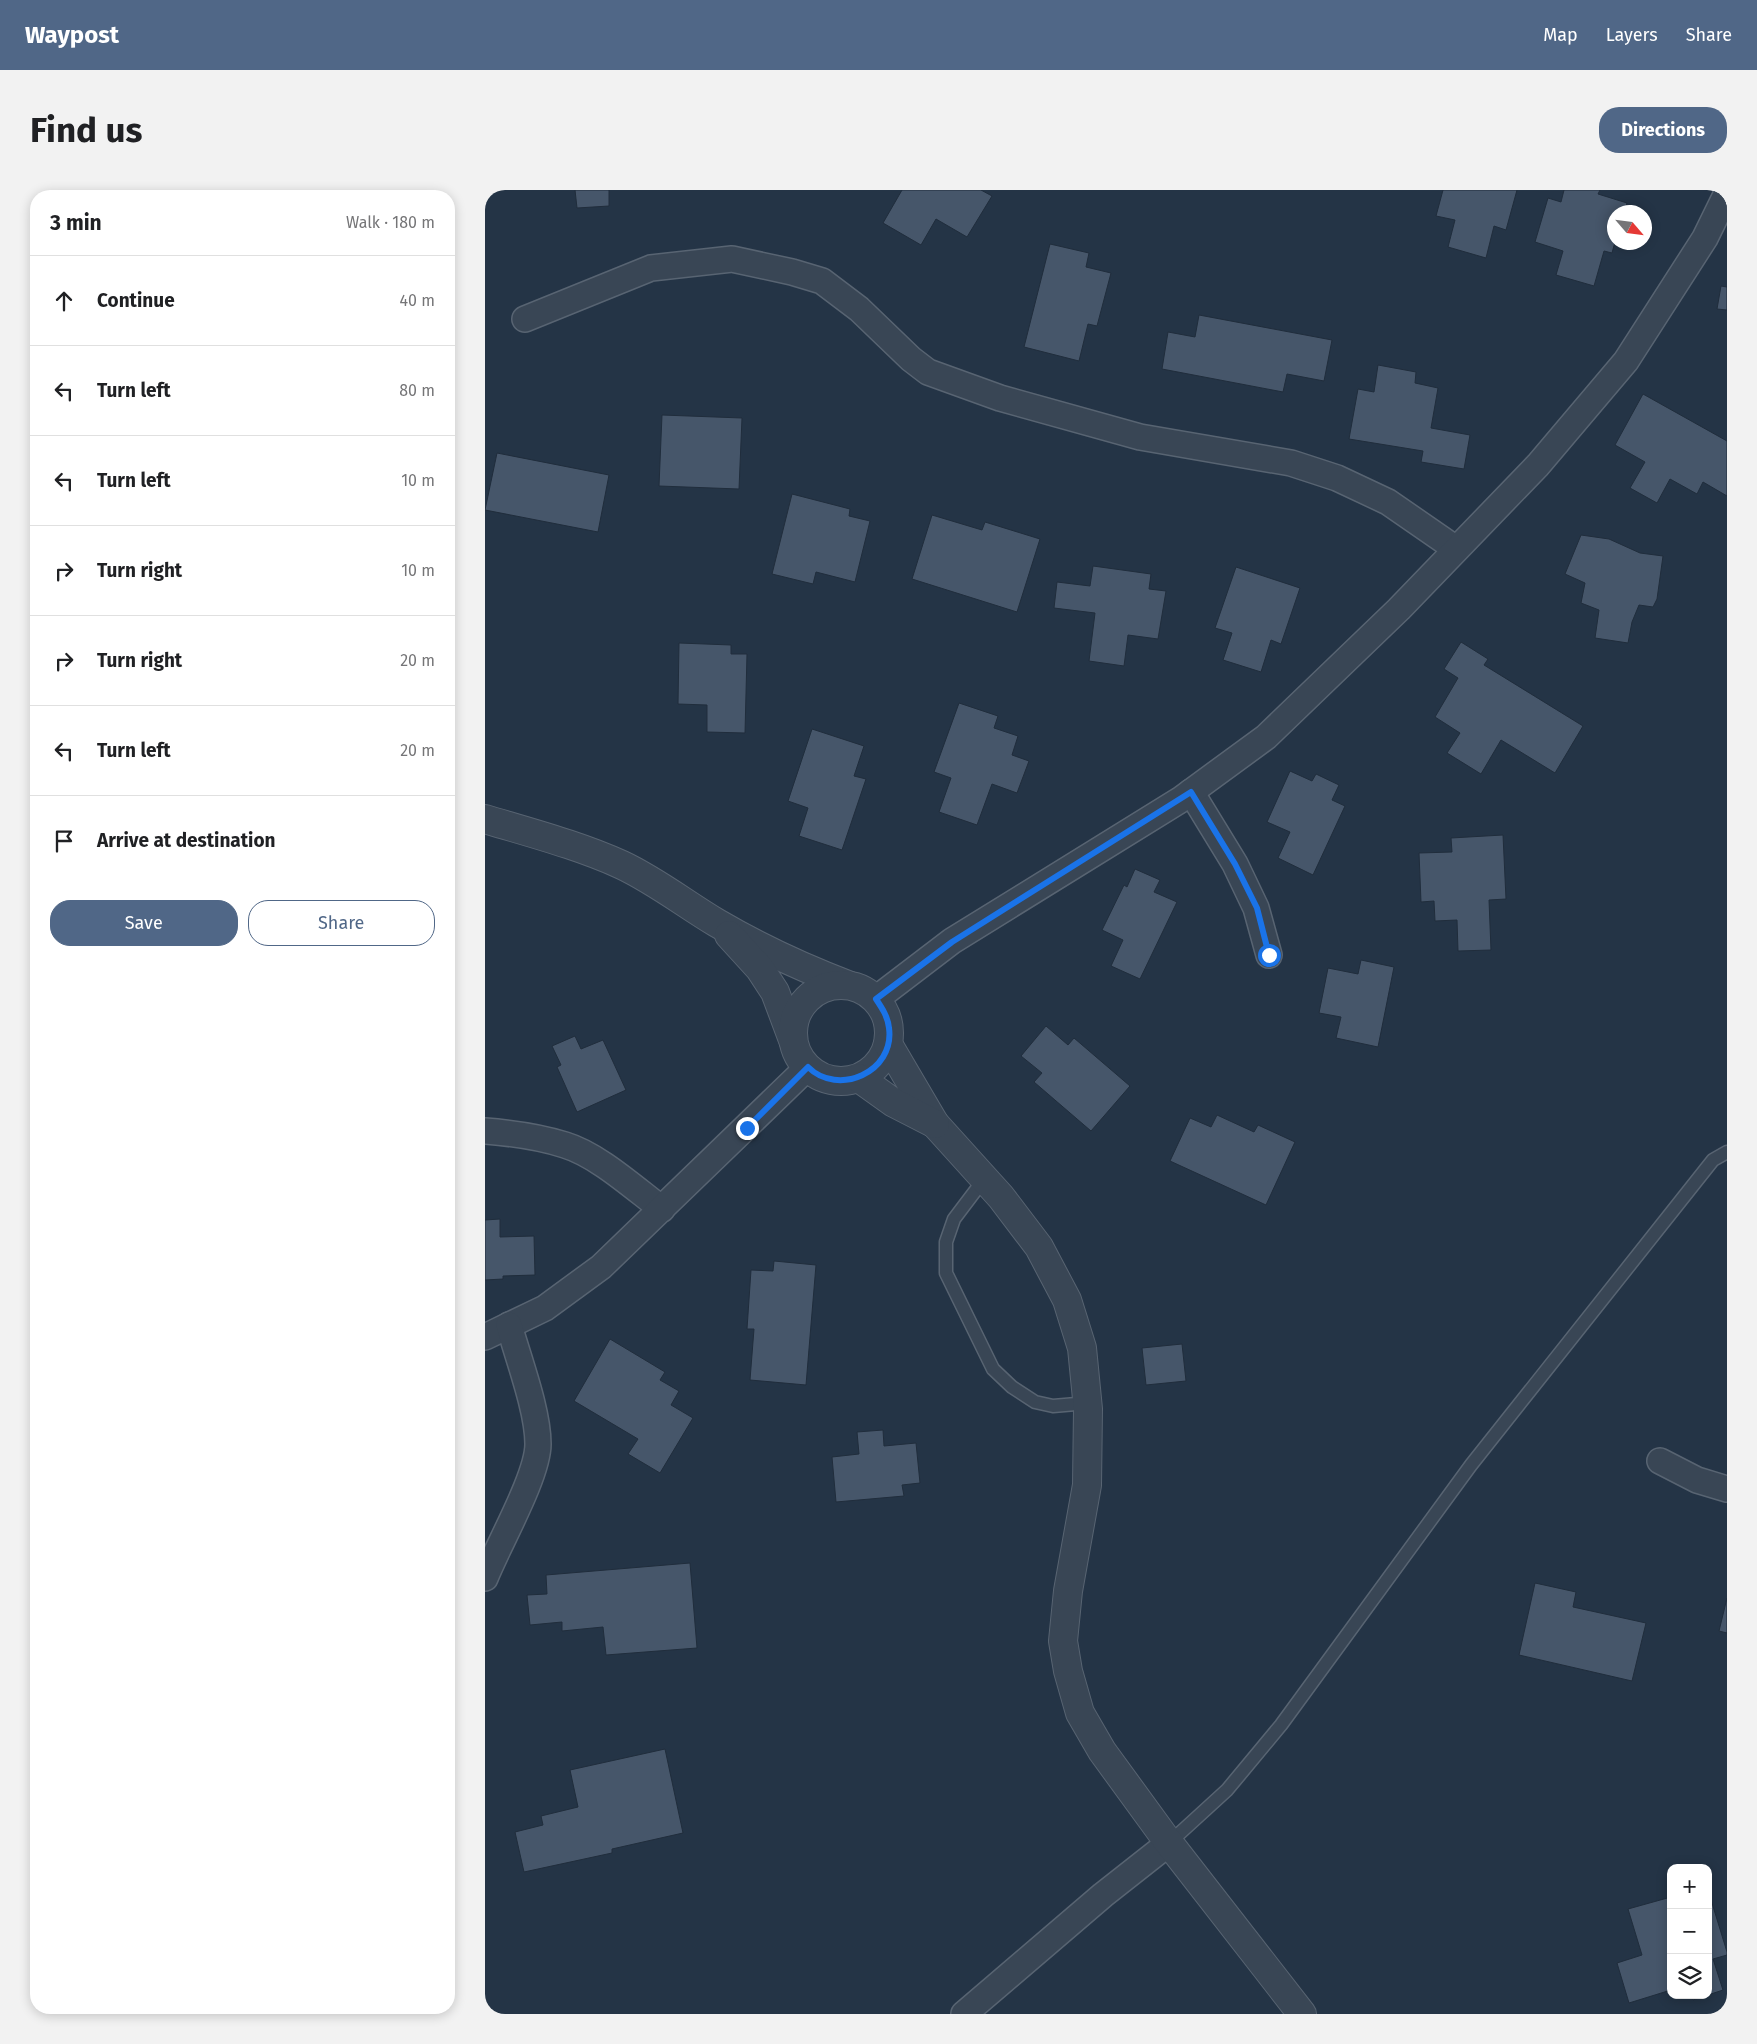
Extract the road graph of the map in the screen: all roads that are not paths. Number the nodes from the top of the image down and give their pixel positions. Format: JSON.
{"nodes":[{"id":1,"x":1727,"y":193,"type":"edge"},
{"id":2,"x":525,"y":319,"type":"dead end"},
{"id":3,"x":1456,"y":549,"type":"junction"},
{"id":4,"x":1191,"y":792,"type":"junction"},
{"id":5,"x":485,"y":819,"type":"edge"},
{"id":6,"x":718,"y":923,"type":"junction"},
{"id":7,"x":1269,"y":955,"type":"dead end"},
{"id":8,"x":848,"y":985,"type":"junction"},
{"id":9,"x":876,"y":999,"type":"junction"},
{"id":10,"x":888,"y":1044,"type":"junction"},
{"id":11,"x":802,"y":1057,"type":"junction"},
{"id":12,"x":859,"y":1078,"type":"junction"},
{"id":13,"x":935,"y":1124,"type":"junction"},
{"id":14,"x":485,"y":1131,"type":"edge"},
{"id":15,"x":1727,"y":1152,"type":"edge"},
{"id":16,"x":985,"y":1178,"type":"junction"},
{"id":17,"x":662,"y":1209,"type":"junction"},
{"id":18,"x":509,"y":1325,"type":"junction"},
{"id":19,"x":485,"y":1337,"type":"edge"},
{"id":20,"x":1088,"y":1404,"type":"junction"},
{"id":21,"x":1660,"y":1461,"type":"dead end"},
{"id":22,"x":1727,"y":1489,"type":"edge"},
{"id":23,"x":485,"y":1578,"type":"edge"},
{"id":24,"x":1169,"y":1843,"type":"junction"},
{"id":25,"x":964,"y":2014,"type":"edge"},
{"id":26,"x":1302,"y":2014,"type":"edge"}],
"edges":[{"from":1,"to":3,"type":"street"},
{"from":2,"to":3,"type":"street"},
{"from":3,"to":4,"type":"street"},
{"from":4,"to":7,"type":"street"},
{"from":4,"to":9,"type":"street"},
{"from":5,"to":6,"type":"street"},
{"from":6,"to":8,"type":"street"},
{"from":6,"to":11,"type":"street"},
{"from":8,"to":9,"type":"street"},
{"from":8,"to":11,"type":"street"},
{"from":9,"to":10,"type":"street"},
{"from":10,"to":12,"type":"street"},
{"from":10,"to":13,"type":"street"},
{"from":11,"to":12,"type":"street"},
{"from":11,"to":17,"type":"street"},
{"from":12,"to":13,"type":"street"},
{"from":13,"to":16,"type":"street"},
{"from":14,"to":17,"type":"street"},
{"from":15,"to":24,"type":"lane"},
{"from":16,"to":20,"type":"street"},
{"from":16,"to":20,"type":"lane"},
{"from":17,"to":18,"type":"street"},
{"from":18,"to":19,"type":"street"},
{"from":18,"to":23,"type":"street"},
{"from":20,"to":24,"type":"street"},
{"from":21,"to":22,"type":"street"},
{"from":24,"to":25,"type":"street"},
{"from":24,"to":26,"type":"street"}]}
